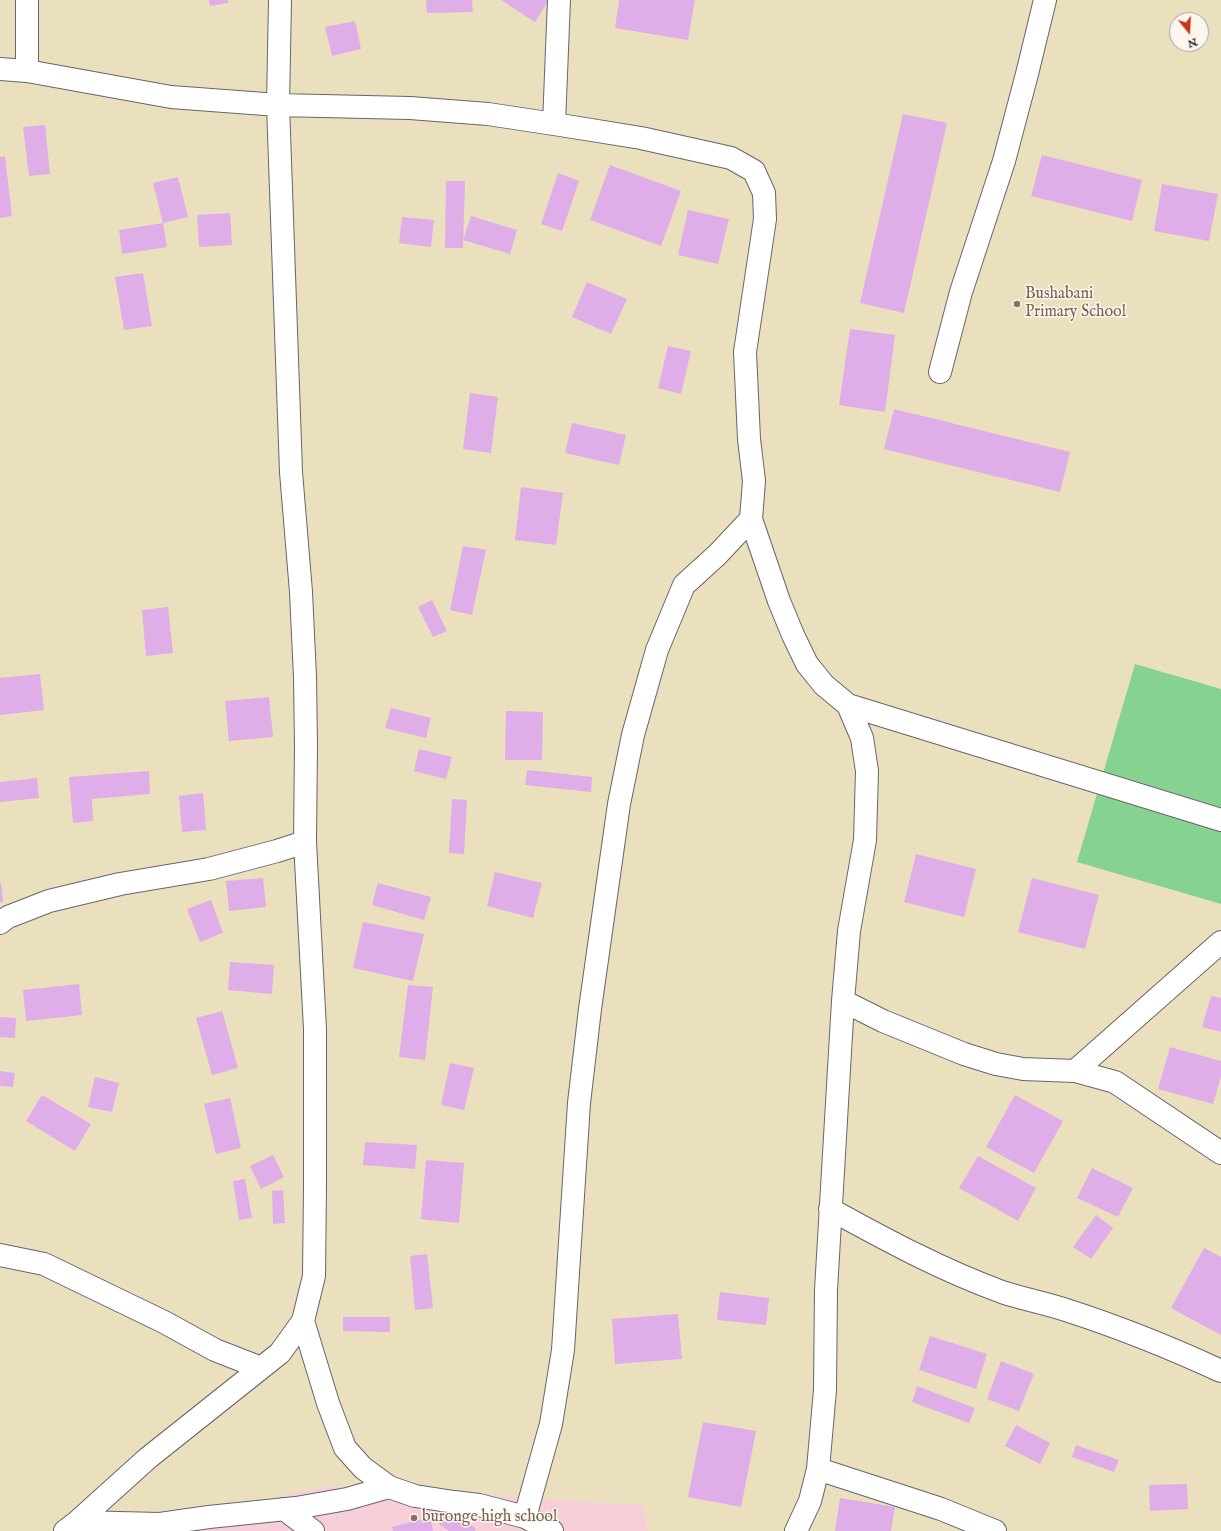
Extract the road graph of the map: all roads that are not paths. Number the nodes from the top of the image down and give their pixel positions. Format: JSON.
{"nodes":[{"id":1,"x":26,"y":0,"type":"edge"},
{"id":2,"x":280,"y":0,"type":"edge"},
{"id":3,"x":559,"y":0,"type":"edge"},
{"id":4,"x":1045,"y":0,"type":"edge"},
{"id":5,"x":0,"y":69,"type":"edge"},
{"id":6,"x":27,"y":71,"type":"junction"},
{"id":7,"x":278,"y":105,"type":"junction"},
{"id":8,"x":554,"y":124,"type":"junction"},
{"id":9,"x":940,"y":372,"type":"dead end"},
{"id":10,"x":751,"y":519,"type":"junction"},
{"id":11,"x":848,"y":705,"type":"junction"},
{"id":12,"x":1221,"y":820,"type":"edge"},
{"id":13,"x":305,"y":842,"type":"junction"},
{"id":14,"x":0,"y":923,"type":"edge"},
{"id":15,"x":1221,"y":942,"type":"edge"},
{"id":16,"x":843,"y":1001,"type":"junction"},
{"id":17,"x":1075,"y":1071,"type":"junction"},
{"id":18,"x":1221,"y":1153,"type":"edge"},
{"id":19,"x":830,"y":1209,"type":"junction"},
{"id":20,"x":0,"y":1254,"type":"edge"},
{"id":21,"x":302,"y":1321,"type":"junction"},
{"id":22,"x":261,"y":1368,"type":"junction"},
{"id":23,"x":1221,"y":1371,"type":"edge"},
{"id":24,"x":818,"y":1469,"type":"junction"},
{"id":25,"x":389,"y":1487,"type":"junction"},
{"id":26,"x":284,"y":1509,"type":"junction"},
{"id":27,"x":525,"y":1517,"type":"junction"},
{"id":28,"x":71,"y":1527,"type":"edge"},
{"id":29,"x":312,"y":1531,"type":"edge"},
{"id":30,"x":552,"y":1531,"type":"edge"},
{"id":31,"x":796,"y":1531,"type":"edge"},
{"id":32,"x":995,"y":1531,"type":"edge"}],
"edges":[{"from":1,"to":6,"type":"street"},
{"from":2,"to":7,"type":"street"},
{"from":3,"to":8,"type":"street"},
{"from":4,"to":9,"type":"street"},
{"from":5,"to":6,"type":"street"},
{"from":6,"to":7,"type":"street"},
{"from":7,"to":8,"type":"street"},
{"from":7,"to":13,"type":"street"},
{"from":8,"to":10,"type":"street"},
{"from":10,"to":11,"type":"street"},
{"from":10,"to":27,"type":"street"},
{"from":11,"to":12,"type":"street"},
{"from":11,"to":16,"type":"street"},
{"from":13,"to":14,"type":"street"},
{"from":13,"to":21,"type":"street"},
{"from":15,"to":17,"type":"street"},
{"from":16,"to":17,"type":"street"},
{"from":16,"to":19,"type":"street"},
{"from":17,"to":18,"type":"street"},
{"from":19,"to":23,"type":"street"},
{"from":19,"to":24,"type":"street"},
{"from":20,"to":22,"type":"street"},
{"from":21,"to":22,"type":"street"},
{"from":21,"to":25,"type":"street"},
{"from":22,"to":28,"type":"street"},
{"from":24,"to":31,"type":"street"},
{"from":24,"to":32,"type":"street"},
{"from":25,"to":26,"type":"street"},
{"from":25,"to":27,"type":"street"},
{"from":26,"to":28,"type":"street"},
{"from":26,"to":29,"type":"street"},
{"from":27,"to":30,"type":"street"}]}
